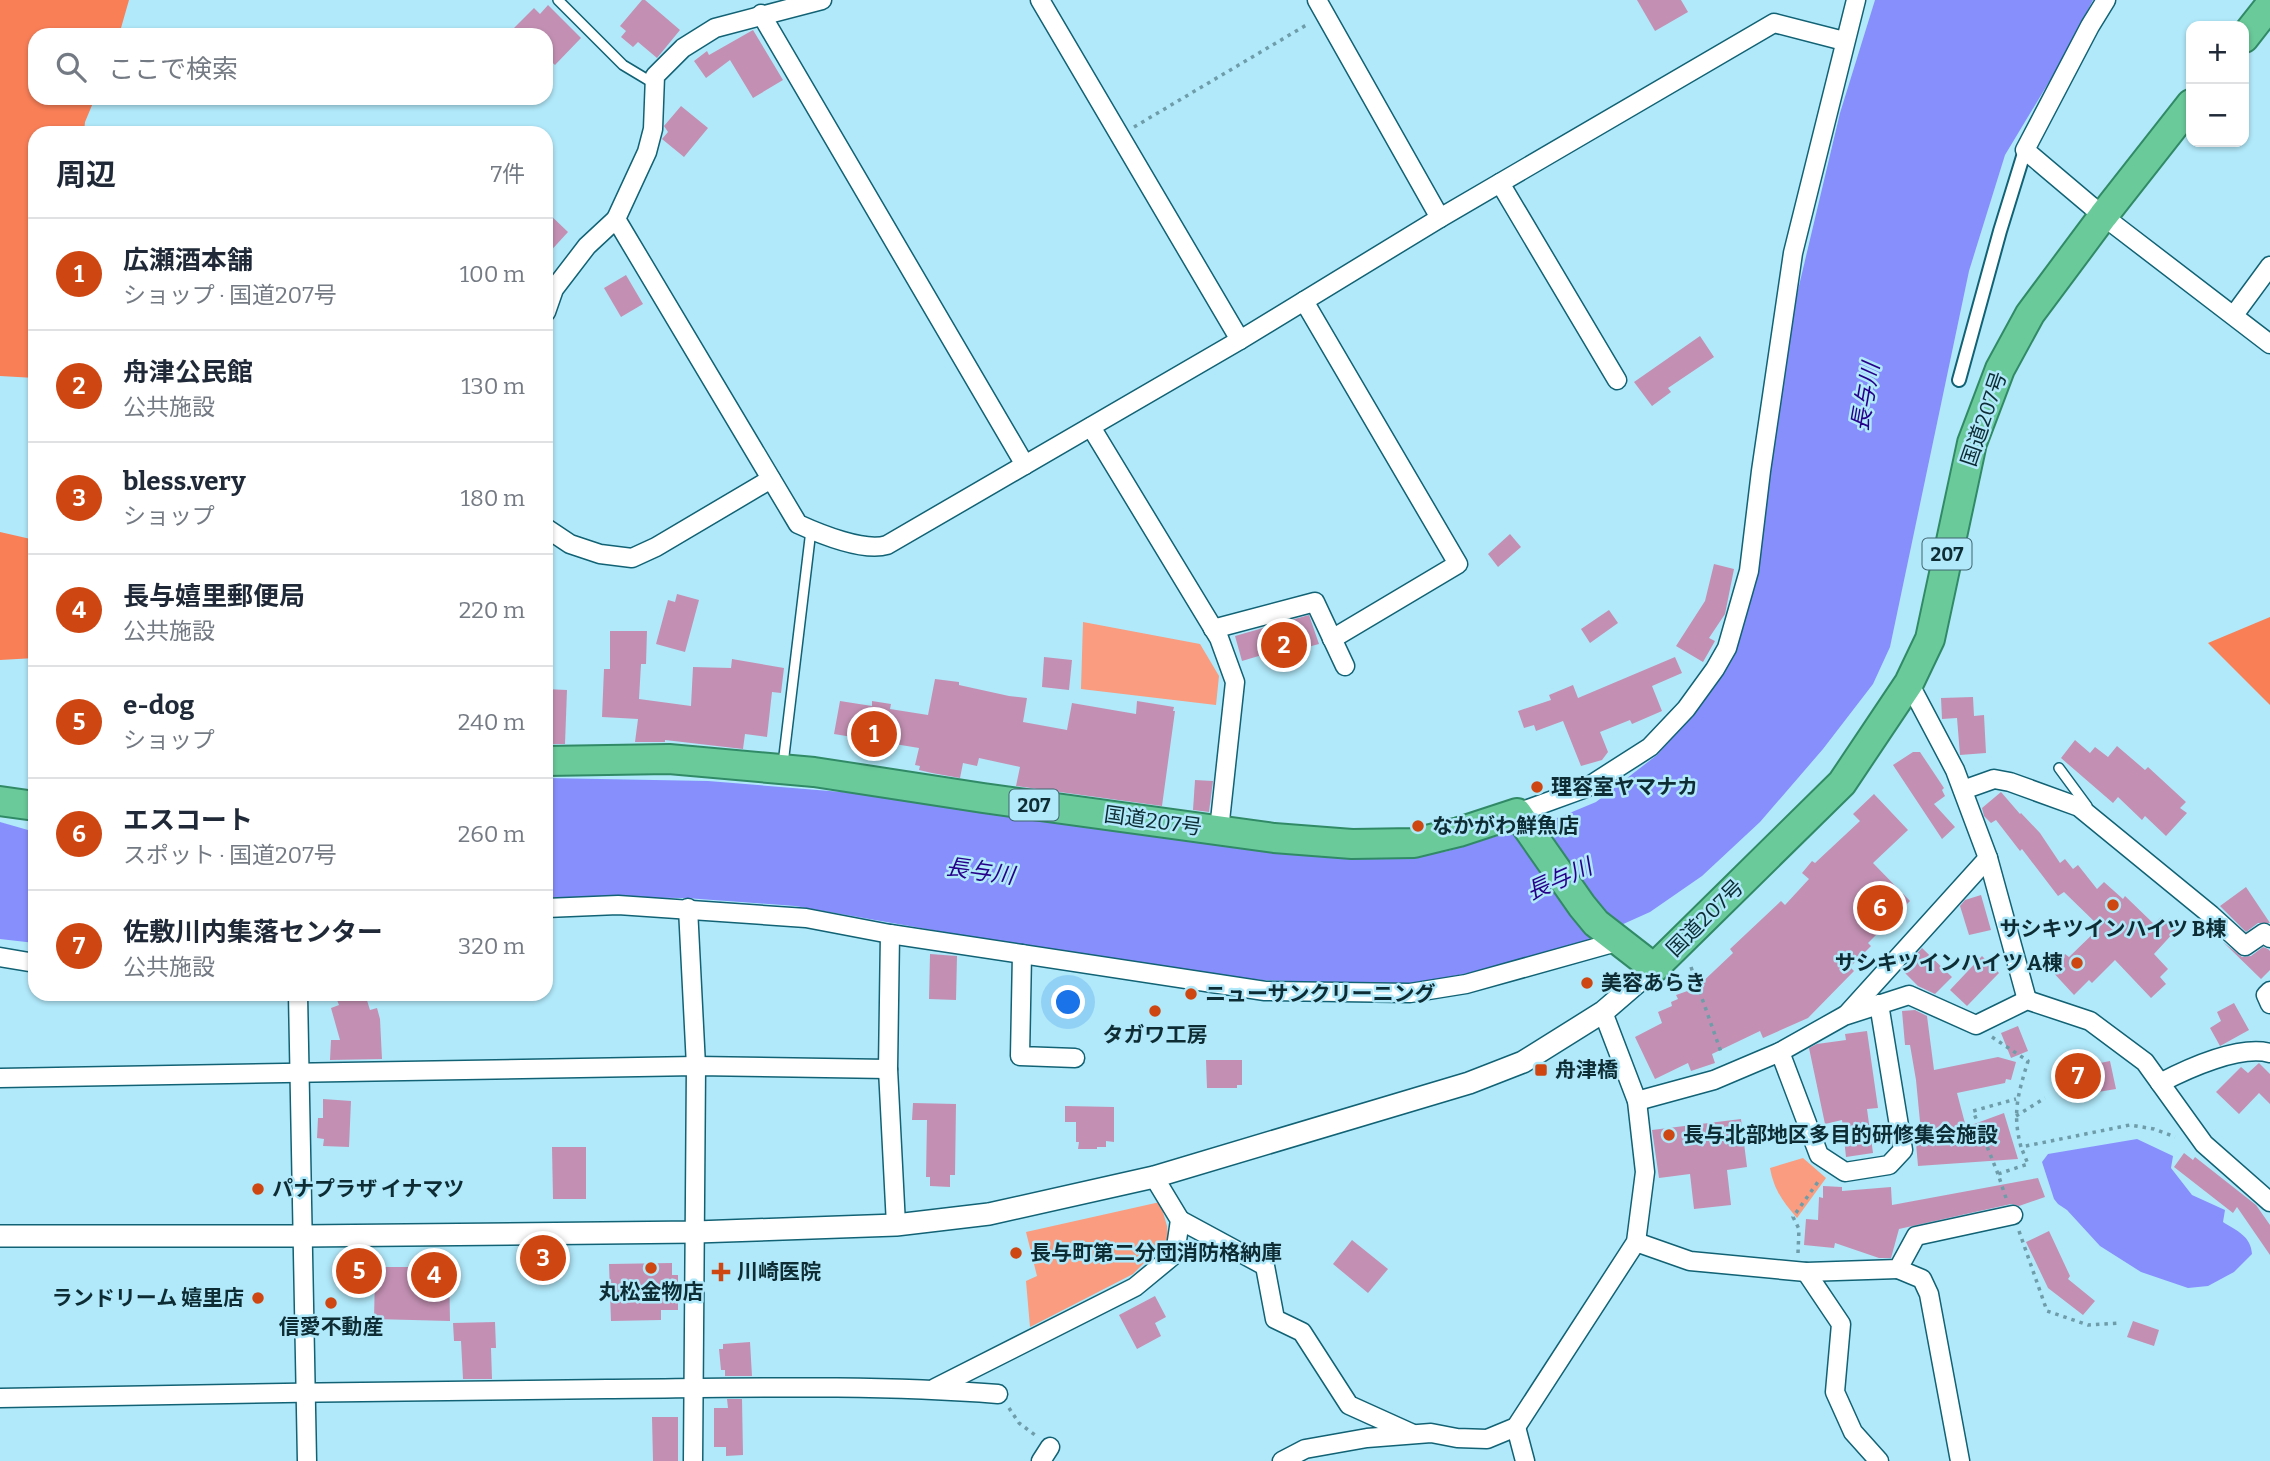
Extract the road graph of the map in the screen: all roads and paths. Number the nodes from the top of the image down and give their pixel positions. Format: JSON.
{"nodes":[{"id":1,"x":558,"y":0,"type":"edge"},
{"id":2,"x":822,"y":0,"type":"edge"},
{"id":3,"x":1040,"y":0,"type":"edge"},
{"id":4,"x":1856,"y":0,"type":"edge"},
{"id":5,"x":2106,"y":0,"type":"edge"},
{"id":6,"x":2270,"y":5,"type":"edge"},
{"id":7,"x":1321,"y":7,"type":"edge"},
{"id":8,"x":761,"y":14,"type":"junction"},
{"id":9,"x":2249,"y":32,"type":"edge"},
{"id":10,"x":1844,"y":41,"type":"junction"},
{"id":11,"x":653,"y":83,"type":"junction"},
{"id":12,"x":2186,"y":110,"type":"edge"},
{"id":13,"x":1120,"y":135,"type":"junction"},
{"id":14,"x":2025,"y":150,"type":"junction"},
{"id":15,"x":1500,"y":183,"type":"junction"},
{"id":16,"x":2103,"y":216,"type":"junction"},
{"id":17,"x":1440,"y":218,"type":"junction"},
{"id":18,"x":616,"y":219,"type":"junction"},
{"id":19,"x":2270,"y":267,"type":"edge"},
{"id":20,"x":553,"y":292,"type":"edge"},
{"id":21,"x":1304,"y":301,"type":"junction"},
{"id":22,"x":2234,"y":315,"type":"junction"},
{"id":23,"x":1240,"y":340,"type":"junction"},
{"id":24,"x":2270,"y":344,"type":"edge"},
{"id":25,"x":1617,"y":380,"type":"dead end"},
{"id":26,"x":1959,"y":380,"type":"dead end"},
{"id":27,"x":1091,"y":427,"type":"junction"},
{"id":28,"x":1026,"y":465,"type":"junction"},
{"id":29,"x":771,"y":479,"type":"junction"},
{"id":30,"x":811,"y":530,"type":"junction"},
{"id":31,"x":553,"y":533,"type":"edge"},
{"id":32,"x":1213,"y":629,"type":"junction"},
{"id":33,"x":1332,"y":639,"type":"junction"},
{"id":34,"x":1345,"y":666,"type":"dead end"},
{"id":35,"x":1909,"y":683,"type":"junction"},
{"id":36,"x":553,"y":761,"type":"edge"},
{"id":37,"x":2059,"y":768,"type":"dead end"},
{"id":38,"x":783,"y":769,"type":"junction"},
{"id":39,"x":1963,"y":790,"type":"junction"},
{"id":40,"x":0,"y":801,"type":"edge"},
{"id":41,"x":28,"y":805,"type":"edge"},
{"id":42,"x":1521,"y":817,"type":"junction"},
{"id":43,"x":2102,"y":827,"type":"junction"},
{"id":44,"x":1220,"y":830,"type":"junction"},
{"id":45,"x":1988,"y":858,"type":"junction"},
{"id":46,"x":553,"y":908,"type":"edge"},
{"id":47,"x":688,"y":908,"type":"junction"},
{"id":48,"x":890,"y":934,"type":"junction"},
{"id":49,"x":1614,"y":937,"type":"junction"},
{"id":50,"x":2270,"y":938,"type":"edge"},
{"id":51,"x":1682,"y":941,"type":"junction"},
{"id":52,"x":1023,"y":954,"type":"junction"},
{"id":53,"x":0,"y":957,"type":"edge"},
{"id":54,"x":28,"y":961,"type":"edge"},
{"id":55,"x":1654,"y":968,"type":"junction"},
{"id":56,"x":2270,"y":991,"type":"edge"},
{"id":57,"x":2027,"y":1000,"type":"junction"},
{"id":58,"x":298,"y":1001,"type":"edge"},
{"id":59,"x":1879,"y":1004,"type":"junction"},
{"id":60,"x":2270,"y":1004,"type":"edge"},
{"id":61,"x":1603,"y":1012,"type":"junction"},
{"id":62,"x":1844,"y":1016,"type":"junction"},
{"id":63,"x":1976,"y":1025,"type":"junction"},
{"id":64,"x":1780,"y":1052,"type":"junction"},
{"id":65,"x":2270,"y":1053,"type":"edge"},
{"id":66,"x":1075,"y":1058,"type":"dead end"},
{"id":67,"x":696,"y":1066,"type":"junction"},
{"id":68,"x":888,"y":1069,"type":"junction"},
{"id":69,"x":299,"y":1073,"type":"junction"},
{"id":70,"x":1729,"y":1074,"type":"junction"},
{"id":71,"x":0,"y":1078,"type":"edge"},
{"id":72,"x":2160,"y":1083,"type":"junction"},
{"id":73,"x":2016,"y":1098,"type":"junction"},
{"id":74,"x":2045,"y":1098,"type":"dead end"},
{"id":75,"x":1637,"y":1101,"type":"junction"},
{"id":76,"x":2016,"y":1116,"type":"junction"},
{"id":77,"x":2203,"y":1144,"type":"junction"},
{"id":78,"x":2021,"y":1147,"type":"junction"},
{"id":79,"x":1832,"y":1163,"type":"junction"},
{"id":80,"x":1998,"y":1174,"type":"junction"},
{"id":81,"x":1154,"y":1177,"type":"junction"},
{"id":82,"x":2270,"y":1202,"type":"edge"},
{"id":83,"x":2013,"y":1215,"type":"junction"},
{"id":84,"x":1180,"y":1220,"type":"junction"},
{"id":85,"x":896,"y":1225,"type":"junction"},
{"id":86,"x":696,"y":1232,"type":"junction"},
{"id":87,"x":0,"y":1236,"type":"edge"},
{"id":88,"x":302,"y":1236,"type":"junction"},
{"id":89,"x":1636,"y":1242,"type":"junction"},
{"id":90,"x":1898,"y":1269,"type":"junction"},
{"id":91,"x":1801,"y":1271,"type":"junction"},
{"id":92,"x":2122,"y":1323,"type":"dead end"},
{"id":93,"x":694,"y":1389,"type":"junction"},
{"id":94,"x":933,"y":1389,"type":"junction"},
{"id":95,"x":306,"y":1392,"type":"junction"},
{"id":96,"x":998,"y":1394,"type":"joint"},
{"id":97,"x":0,"y":1398,"type":"edge"},
{"id":98,"x":1516,"y":1427,"type":"junction"},
{"id":99,"x":1415,"y":1434,"type":"junction"},
{"id":100,"x":1046,"y":1454,"type":"edge"},
{"id":101,"x":307,"y":1461,"type":"edge"},
{"id":102,"x":693,"y":1461,"type":"edge"},
{"id":103,"x":1282,"y":1461,"type":"edge"},
{"id":104,"x":1525,"y":1461,"type":"edge"},
{"id":105,"x":1879,"y":1461,"type":"edge"},
{"id":106,"x":1960,"y":1461,"type":"edge"}],
"edges":[{"from":1,"to":11,"type":"lane"},
{"from":2,"to":8,"type":"street"},
{"from":3,"to":13,"type":"street"},
{"from":4,"to":10,"type":"street"},
{"from":5,"to":14,"type":"street"},
{"from":6,"to":9,"type":"highway"},
{"from":7,"to":13,"type":"path"},
{"from":7,"to":17,"type":"street"},
{"from":8,"to":11,"type":"street"},
{"from":8,"to":28,"type":"street"},
{"from":10,"to":15,"type":"street"},
{"from":10,"to":42,"type":"street"},
{"from":11,"to":18,"type":"street"},
{"from":12,"to":16,"type":"highway","name":"国道207号","number":"207"},
{"from":13,"to":23,"type":"street"},
{"from":14,"to":16,"type":"street"},
{"from":14,"to":26,"type":"street"},
{"from":15,"to":17,"type":"street"},
{"from":15,"to":25,"type":"street"},
{"from":16,"to":22,"type":"street"},
{"from":16,"to":35,"type":"highway","name":"国道207号","number":"207"},
{"from":17,"to":21,"type":"street"},
{"from":18,"to":20,"type":"street"},
{"from":18,"to":29,"type":"street"},
{"from":19,"to":22,"type":"street"},
{"from":21,"to":23,"type":"street"},
{"from":21,"to":33,"type":"street"},
{"from":22,"to":24,"type":"street"},
{"from":23,"to":27,"type":"street"},
{"from":27,"to":28,"type":"street"},
{"from":27,"to":32,"type":"street"},
{"from":28,"to":30,"type":"street"},
{"from":29,"to":30,"type":"street"},
{"from":29,"to":31,"type":"street"},
{"from":30,"to":38,"type":"lane"},
{"from":32,"to":33,"type":"street"},
{"from":32,"to":44,"type":"street"},
{"from":33,"to":34,"type":"street"},
{"from":35,"to":39,"type":"street"},
{"from":35,"to":51,"type":"highway","name":"国道207号","number":"207"},
{"from":36,"to":38,"type":"highway","name":"国道207号","number":"207"},
{"from":37,"to":43,"type":"lane"},
{"from":38,"to":44,"type":"highway","name":"国道207号","number":"207"},
{"from":39,"to":43,"type":"street"},
{"from":39,"to":45,"type":"street"},
{"from":40,"to":41,"type":"highway"},
{"from":42,"to":44,"type":"highway","name":"国道207号","number":"207"},
{"from":42,"to":49,"type":"highway","name":"国道207号"},
{"from":43,"to":50,"type":"street"},
{"from":45,"to":57,"type":"street"},
{"from":45,"to":62,"type":"street"},
{"from":46,"to":47,"type":"street"},
{"from":47,"to":48,"type":"street"},
{"from":47,"to":67,"type":"street"},
{"from":48,"to":52,"type":"street"},
{"from":48,"to":68,"type":"street"},
{"from":49,"to":52,"type":"street"},
{"from":49,"to":55,"type":"highway","name":"国道207号"},
{"from":51,"to":55,"type":"highway","name":"国道207号","number":"207"},
{"from":51,"to":70,"type":"path"},
{"from":52,"to":66,"type":"street"},
{"from":53,"to":54,"type":"street"},
{"from":55,"to":61,"type":"street"},
{"from":56,"to":60,"type":"street"},
{"from":57,"to":63,"type":"street"},
{"from":57,"to":72,"type":"street"},
{"from":58,"to":69,"type":"street"},
{"from":59,"to":62,"type":"street"},
{"from":59,"to":63,"type":"street"},
{"from":59,"to":79,"type":"street"},
{"from":61,"to":75,"type":"street"},
{"from":61,"to":81,"type":"street"},
{"from":62,"to":64,"type":"street"},
{"from":63,"to":73,"type":"path"},
{"from":64,"to":70,"type":"street"},
{"from":64,"to":79,"type":"street"},
{"from":65,"to":72,"type":"street"},
{"from":67,"to":68,"type":"street"},
{"from":67,"to":69,"type":"street"},
{"from":67,"to":86,"type":"street"},
{"from":68,"to":85,"type":"street"},
{"from":69,"to":71,"type":"street"},
{"from":69,"to":88,"type":"street"},
{"from":70,"to":75,"type":"street"},
{"from":72,"to":77,"type":"street"},
{"from":73,"to":76,"type":"path"},
{"from":73,"to":80,"type":"path"},
{"from":74,"to":76,"type":"path"},
{"from":75,"to":89,"type":"street"},
{"from":76,"to":78,"type":"path"},
{"from":77,"to":78,"type":"path"},
{"from":77,"to":82,"type":"street"},
{"from":78,"to":80,"type":"path"},
{"from":79,"to":91,"type":"path"},
{"from":80,"to":83,"type":"path"},
{"from":81,"to":84,"type":"street"},
{"from":81,"to":85,"type":"street"},
{"from":83,"to":90,"type":"street"},
{"from":83,"to":92,"type":"path"},
{"from":84,"to":94,"type":"street"},
{"from":84,"to":99,"type":"street"},
{"from":85,"to":86,"type":"street"},
{"from":86,"to":88,"type":"street"},
{"from":86,"to":93,"type":"street"},
{"from":87,"to":88,"type":"street"},
{"from":88,"to":95,"type":"street"},
{"from":89,"to":91,"type":"street"},
{"from":89,"to":98,"type":"street"},
{"from":90,"to":91,"type":"street"},
{"from":90,"to":106,"type":"street"},
{"from":91,"to":105,"type":"street"},
{"from":93,"to":94,"type":"street"},
{"from":93,"to":95,"type":"street"},
{"from":93,"to":102,"type":"street"},
{"from":94,"to":96,"type":"street"},
{"from":95,"to":97,"type":"street"},
{"from":95,"to":101,"type":"street"},
{"from":96,"to":100,"type":"path"},
{"from":98,"to":99,"type":"street"},
{"from":98,"to":104,"type":"street"},
{"from":99,"to":103,"type":"street"}]}
